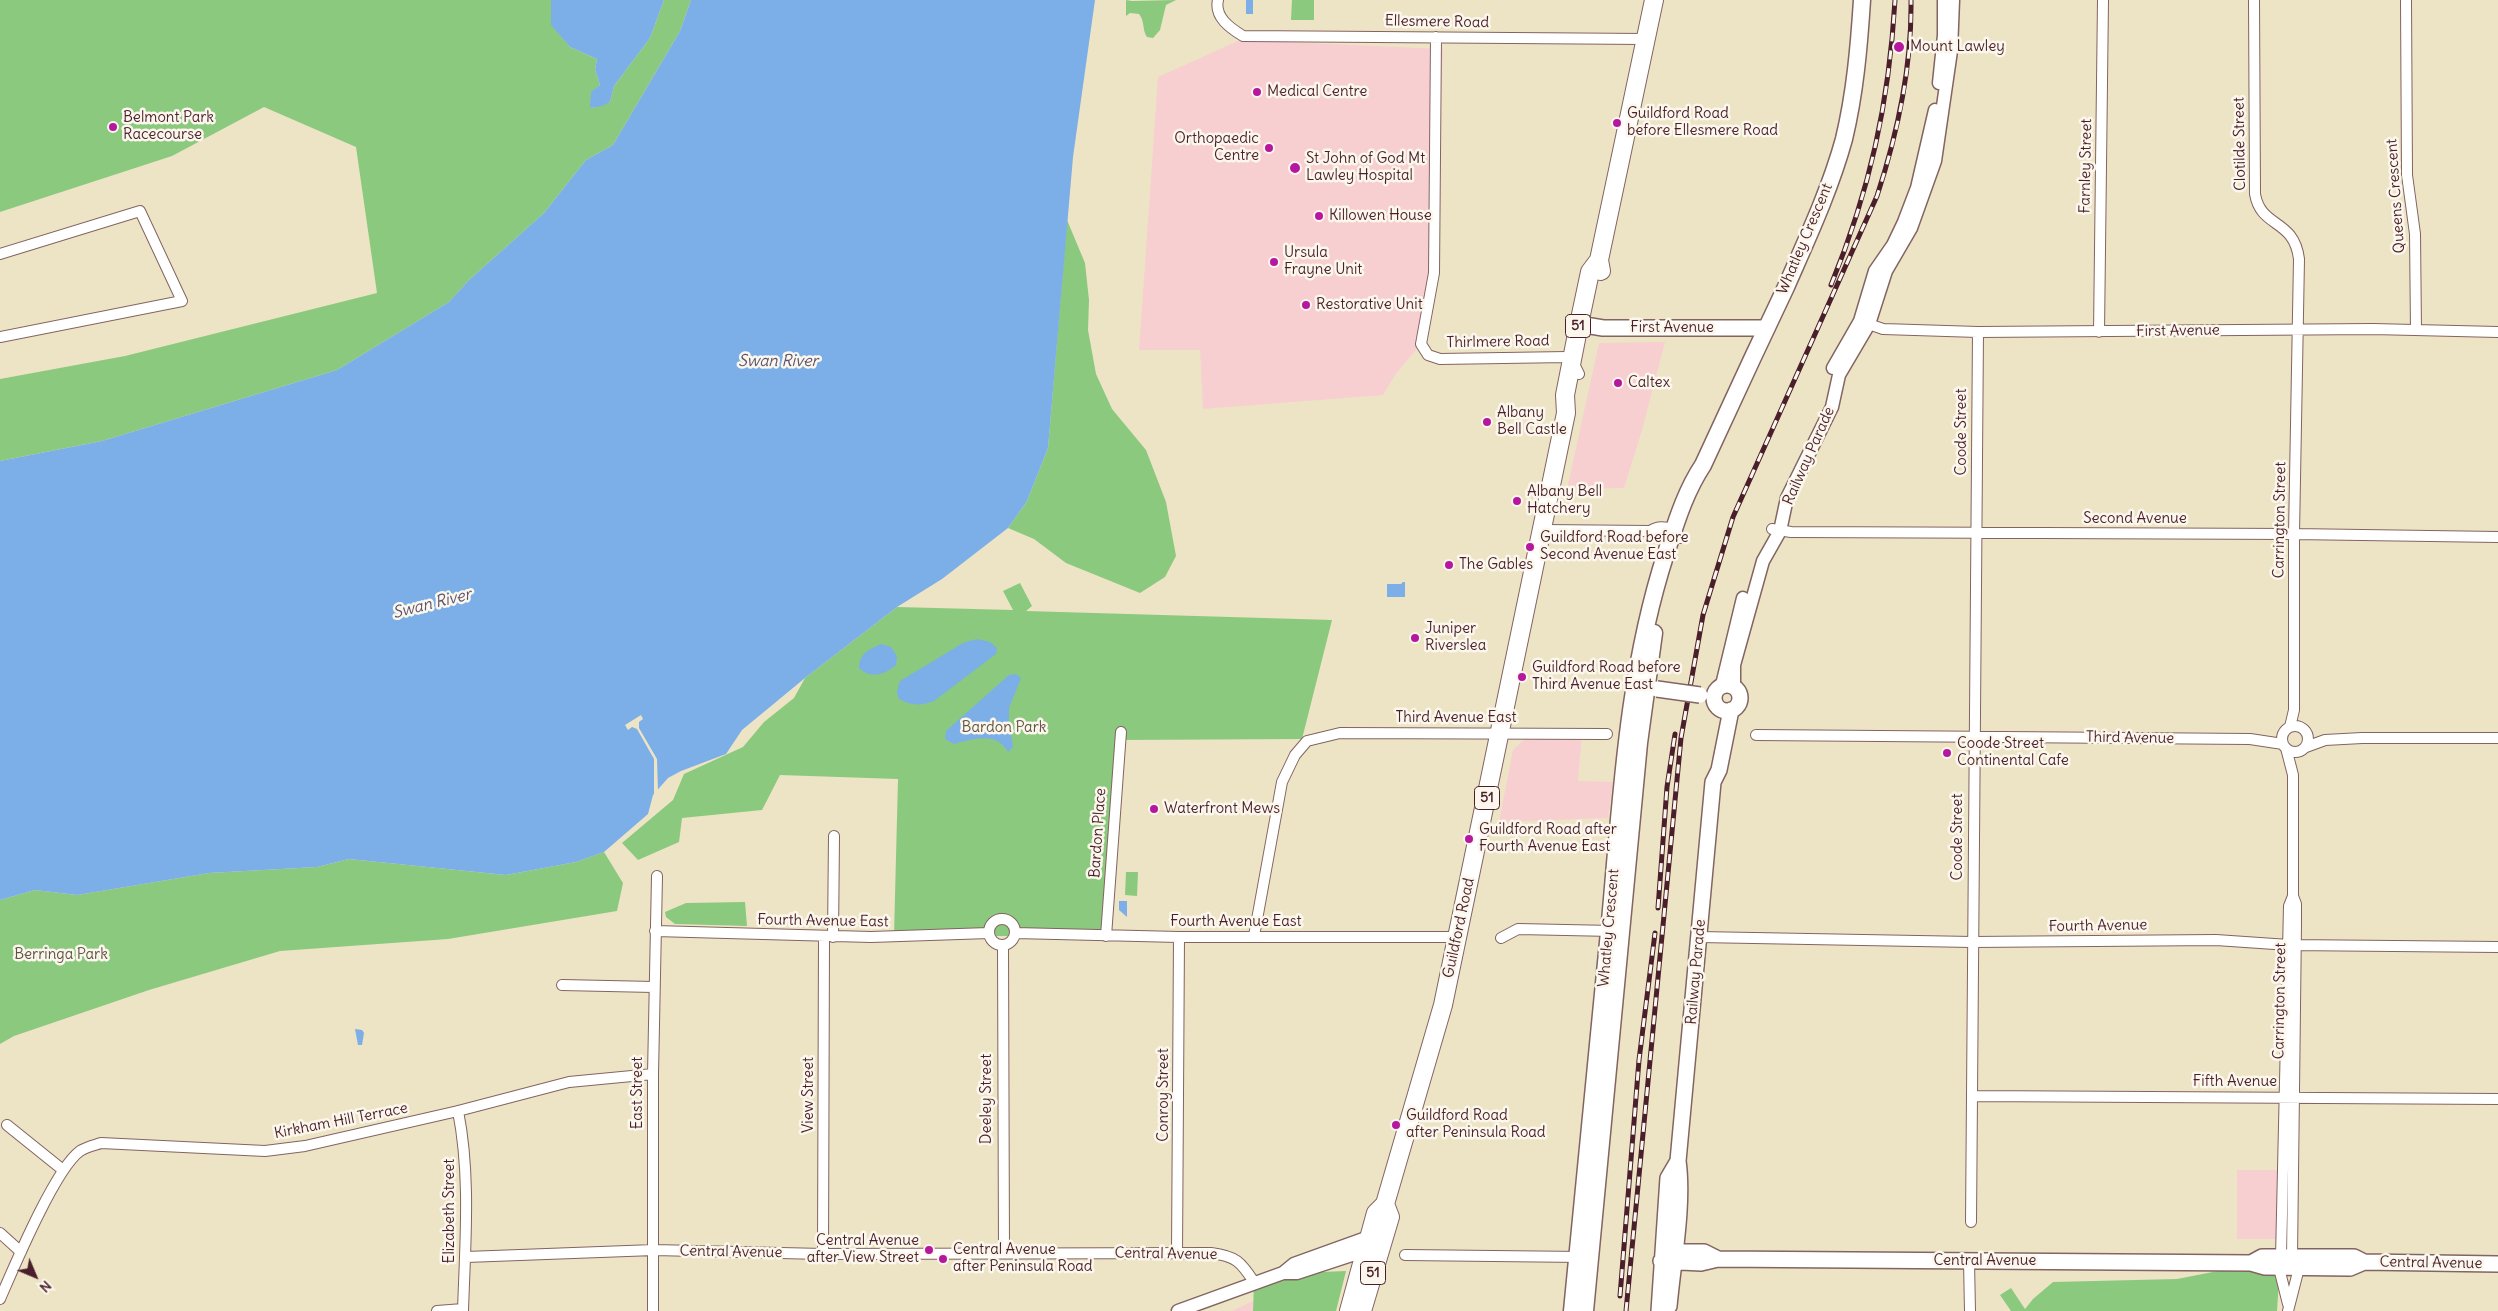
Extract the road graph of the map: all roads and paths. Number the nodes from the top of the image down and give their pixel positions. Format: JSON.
{"nodes":[{"id":1,"x":1218,"y":0,"type":"edge"},
{"id":2,"x":1654,"y":0,"type":"edge"},
{"id":3,"x":1862,"y":0,"type":"edge"},
{"id":4,"x":1944,"y":0,"type":"edge"},
{"id":5,"x":1953,"y":0,"type":"edge"},
{"id":6,"x":2103,"y":0,"type":"edge"},
{"id":7,"x":2254,"y":0,"type":"edge"},
{"id":8,"x":2406,"y":0,"type":"edge"},
{"id":9,"x":1436,"y":37,"type":"junction"},
{"id":10,"x":1645,"y":40,"type":"junction"},
{"id":11,"x":0,"y":254,"type":"edge"},
{"id":12,"x":1864,"y":323,"type":"junction"},
{"id":13,"x":1584,"y":325,"type":"junction"},
{"id":14,"x":1767,"y":328,"type":"junction"},
{"id":15,"x":2297,"y":330,"type":"junction"},
{"id":16,"x":2416,"y":330,"type":"junction"},
{"id":17,"x":1978,"y":332,"type":"junction"},
{"id":18,"x":2099,"y":332,"type":"junction"},
{"id":19,"x":2498,"y":332,"type":"edge"},
{"id":20,"x":0,"y":337,"type":"edge"},
{"id":21,"x":1576,"y":367,"type":"junction"},
{"id":22,"x":1542,"y":530,"type":"junction"},
{"id":23,"x":1776,"y":530,"type":"junction"},
{"id":24,"x":1650,"y":531,"type":"junction"},
{"id":25,"x":1976,"y":533,"type":"junction"},
{"id":26,"x":2294,"y":534,"type":"junction"},
{"id":27,"x":2498,"y":537,"type":"edge"},
{"id":28,"x":1674,"y":538,"type":"junction"},
{"id":29,"x":1646,"y":682,"type":"junction"},
{"id":30,"x":1717,"y":695,"type":"junction"},
{"id":31,"x":2294,"y":710,"type":"junction"},
{"id":32,"x":2305,"y":731,"type":"junction"},
{"id":33,"x":1121,"y":732,"type":"dead end"},
{"id":34,"x":1500,"y":733,"type":"junction"},
{"id":35,"x":1607,"y":734,"type":"dead end"},
{"id":36,"x":1756,"y":736,"type":"dead end"},
{"id":37,"x":1973,"y":738,"type":"junction"},
{"id":38,"x":2285,"y":738,"type":"junction"},
{"id":39,"x":2498,"y":738,"type":"edge"},
{"id":40,"x":2325,"y":740,"type":"junction"},
{"id":41,"x":2304,"y":749,"type":"junction"},
{"id":42,"x":2293,"y":774,"type":"junction"},
{"id":43,"x":834,"y":836,"type":"dead end"},
{"id":44,"x":657,"y":876,"type":"dead end"},
{"id":45,"x":655,"y":931,"type":"junction"},
{"id":46,"x":1616,"y":932,"type":"junction"},
{"id":47,"x":990,"y":933,"type":"junction"},
{"id":48,"x":1015,"y":933,"type":"junction"},
{"id":49,"x":1106,"y":936,"type":"junction"},
{"id":50,"x":1254,"y":936,"type":"junction"},
{"id":51,"x":829,"y":937,"type":"junction"},
{"id":52,"x":1179,"y":937,"type":"junction"},
{"id":53,"x":1458,"y":937,"type":"junction"},
{"id":54,"x":1699,"y":937,"type":"junction"},
{"id":55,"x":1501,"y":938,"type":"dead end"},
{"id":56,"x":1972,"y":942,"type":"junction"},
{"id":57,"x":1003,"y":944,"type":"junction"},
{"id":58,"x":2292,"y":945,"type":"junction"},
{"id":59,"x":2498,"y":947,"type":"edge"},
{"id":60,"x":562,"y":985,"type":"dead end"},
{"id":61,"x":654,"y":987,"type":"junction"},
{"id":62,"x":653,"y":1074,"type":"junction"},
{"id":63,"x":1972,"y":1096,"type":"junction"},
{"id":64,"x":2290,"y":1098,"type":"junction"},
{"id":65,"x":2498,"y":1099,"type":"edge"},
{"id":66,"x":458,"y":1111,"type":"junction"},
{"id":67,"x":7,"y":1125,"type":"dead end"},
{"id":68,"x":63,"y":1170,"type":"junction"},
{"id":69,"x":1972,"y":1222,"type":"dead end"},
{"id":70,"x":0,"y":1233,"type":"edge"},
{"id":71,"x":1373,"y":1241,"type":"junction"},
{"id":72,"x":654,"y":1250,"type":"junction"},
{"id":73,"x":21,"y":1252,"type":"junction"},
{"id":74,"x":1004,"y":1253,"type":"junction"},
{"id":75,"x":823,"y":1254,"type":"junction"},
{"id":76,"x":1178,"y":1254,"type":"junction"},
{"id":77,"x":1405,"y":1254,"type":"dead end"},
{"id":78,"x":466,"y":1257,"type":"junction"},
{"id":79,"x":1584,"y":1257,"type":"junction"},
{"id":80,"x":1667,"y":1257,"type":"junction"},
{"id":81,"x":1969,"y":1262,"type":"junction"},
{"id":82,"x":2288,"y":1263,"type":"junction"},
{"id":83,"x":2498,"y":1264,"type":"edge"},
{"id":84,"x":1254,"y":1282,"type":"junction"},
{"id":85,"x":0,"y":1299,"type":"edge"},
{"id":86,"x":2288,"y":1308,"type":"edge"},
{"id":87,"x":463,"y":1310,"type":"edge"},
{"id":88,"x":436,"y":1311,"type":"edge"},
{"id":89,"x":653,"y":1311,"type":"edge"},
{"id":90,"x":1178,"y":1311,"type":"edge"},
{"id":91,"x":1349,"y":1311,"type":"edge"},
{"id":92,"x":1362,"y":1311,"type":"edge"},
{"id":93,"x":1572,"y":1311,"type":"edge"},
{"id":94,"x":1585,"y":1311,"type":"edge"},
{"id":95,"x":1659,"y":1311,"type":"edge"},
{"id":96,"x":1666,"y":1311,"type":"edge"},
{"id":97,"x":1970,"y":1311,"type":"edge"}],
"edges":[{"from":1,"to":9,"type":"street","name":"Ellesmere Road"},
{"from":2,"to":10,"type":"highway","name":"Guildford Road","number":"51"},
{"from":3,"to":14,"type":"main road","name":"Whatley Crescent"},
{"from":4,"to":12,"type":"street","name":"Railway Parade"},
{"from":5,"to":12,"type":"street","name":"Railway Parade"},
{"from":6,"to":18,"type":"street","name":"Farnley Street"},
{"from":7,"to":15,"type":"street","name":"Clotilde Street"},
{"from":8,"to":16,"type":"street","name":"Queens Crescent"},
{"from":9,"to":10,"type":"street","name":"Ellesmere Road"},
{"from":9,"to":21,"type":"street","name":"Thirlmere Road"},
{"from":10,"to":13,"type":"highway","name":"Guildford Road","number":"51"},
{"from":11,"to":20,"type":"street"},
{"from":12,"to":17,"type":"street","name":"First Avenue"},
{"from":12,"to":23,"type":"street","name":"Railway Parade"},
{"from":13,"to":14,"type":"main road","name":"First Avenue"},
{"from":13,"to":21,"type":"highway","name":"Guildford Road","number":"51"},
{"from":14,"to":28,"type":"main road","name":"Whatley Crescent"},
{"from":15,"to":16,"type":"street","name":"First Avenue"},
{"from":15,"to":18,"type":"street","name":"First Avenue"},
{"from":15,"to":26,"type":"street","name":"Carrington Street"},
{"from":16,"to":19,"type":"street","name":"First Avenue"},
{"from":17,"to":18,"type":"street","name":"First Avenue"},
{"from":17,"to":25,"type":"street","name":"Coode Street"},
{"from":21,"to":22,"type":"highway","name":"Guildford Road","number":"51"},
{"from":22,"to":24,"type":"street"},
{"from":22,"to":34,"type":"highway","name":"Guildford Road","number":"51"},
{"from":23,"to":25,"type":"street","name":"Second Avenue"},
{"from":23,"to":30,"type":"street","name":"Railway Parade"},
{"from":24,"to":28,"type":"street"},
{"from":24,"to":28,"type":"street"},
{"from":25,"to":26,"type":"street","name":"Second Avenue"},
{"from":25,"to":37,"type":"street","name":"Coode Street"},
{"from":26,"to":27,"type":"street","name":"Second Avenue"},
{"from":26,"to":31,"type":"street","name":"Carrington Street"},
{"from":28,"to":29,"type":"main road","name":"Whatley Crescent"},
{"from":29,"to":30,"type":"main road","bridge":true},
{"from":29,"to":46,"type":"main road","name":"Whatley Crescent"},
{"from":30,"to":54,"type":"main road","name":"Railway Parade"},
{"from":31,"to":32,"type":"street","name":"Carrington Street"},
{"from":31,"to":38,"type":"street","name":"Carrington Street"},
{"from":32,"to":38,"type":"street"},
{"from":32,"to":40,"type":"street"},
{"from":32,"to":41,"type":"street","name":"Carrington Street"},
{"from":33,"to":49,"type":"street","name":"Bardon Place"},
{"from":34,"to":35,"type":"street","name":"Third Avenue East"},
{"from":34,"to":50,"type":"street","name":"Third Avenue East"},
{"from":34,"to":53,"type":"highway","name":"Guildford Road","number":"51"},
{"from":36,"to":37,"type":"street","name":"Third Avenue"},
{"from":37,"to":38,"type":"street","name":"Third Avenue"},
{"from":37,"to":56,"type":"street","name":"Coode Street"},
{"from":38,"to":41,"type":"street"},
{"from":38,"to":42,"type":"street","name":"Carrington Street"},
{"from":39,"to":40,"type":"street"},
{"from":40,"to":41,"type":"street"},
{"from":41,"to":42,"type":"street","name":"Carrington Street"},
{"from":42,"to":58,"type":"street","name":"Carrington Street"},
{"from":43,"to":51,"type":"street","name":"View Street"},
{"from":44,"to":45,"type":"street","name":"East Street"},
{"from":45,"to":51,"type":"street","name":"Fourth Avenue East"},
{"from":45,"to":61,"type":"street","name":"East Street"},
{"from":46,"to":55,"type":"street"},
{"from":46,"to":79,"type":"main road","name":"Whatley Crescent"},
{"from":47,"to":48,"type":"street"},
{"from":47,"to":51,"type":"street","name":"Fourth Avenue East"},
{"from":47,"to":57,"type":"street"},
{"from":48,"to":49,"type":"street","name":"Fourth Avenue East"},
{"from":48,"to":57,"type":"street"},
{"from":49,"to":52,"type":"street","name":"Fourth Avenue East"},
{"from":50,"to":52,"type":"street","name":"Fourth Avenue East"},
{"from":50,"to":53,"type":"street","name":"Fourth Avenue East"},
{"from":51,"to":75,"type":"street","name":"View Street"},
{"from":52,"to":76,"type":"street","name":"Conroy Street"},
{"from":53,"to":71,"type":"highway","name":"Guildford Road","number":"51"},
{"from":54,"to":56,"type":"street","name":"Fourth Avenue"},
{"from":54,"to":80,"type":"main road","name":"Railway Parade"},
{"from":56,"to":58,"type":"street","name":"Fourth Avenue"},
{"from":56,"to":63,"type":"street","name":"Coode Street"},
{"from":57,"to":74,"type":"street","name":"Deeley Street"},
{"from":58,"to":59,"type":"street","name":"Fourth Avenue"},
{"from":58,"to":64,"type":"street","name":"Carrington Street"},
{"from":60,"to":61,"type":"street"},
{"from":61,"to":62,"type":"street","name":"East Street"},
{"from":62,"to":66,"type":"street","name":"Kirkham Hill Terrace"},
{"from":62,"to":72,"type":"street","name":"East Street"},
{"from":63,"to":64,"type":"street","name":"Fifth Avenue"},
{"from":63,"to":69,"type":"street","name":"Coode Street"},
{"from":64,"to":65,"type":"street","name":"Fifth Avenue"},
{"from":64,"to":82,"type":"street","name":"Carrington Street"},
{"from":66,"to":68,"type":"street","name":"Kirkham Hill Terrace"},
{"from":66,"to":78,"type":"street","name":"Elizabeth Street"},
{"from":67,"to":68,"type":"street"},
{"from":68,"to":73,"type":"street","name":"Kirkham Hill Terrace"},
{"from":70,"to":73,"type":"street"},
{"from":71,"to":84,"type":"street"},
{"from":71,"to":91,"type":"highway","name":"Guildford Road","number":"51"},
{"from":71,"to":92,"type":"highway","name":"Guildford Road","number":"51"},
{"from":72,"to":75,"type":"street","name":"Central Avenue"},
{"from":72,"to":78,"type":"street","name":"Central Avenue"},
{"from":72,"to":89,"type":"street","name":"East Street"},
{"from":73,"to":85,"type":"street","name":"Kirkham Hill Terrace"},
{"from":74,"to":75,"type":"street","name":"Central Avenue"},
{"from":74,"to":76,"type":"street","name":"Central Avenue"},
{"from":76,"to":84,"type":"street","name":"Central Avenue"},
{"from":77,"to":79,"type":"street"},
{"from":78,"to":87,"type":"street","name":"Elizabeth Street"},
{"from":79,"to":93,"type":"main road","name":"Whatley Crescent"},
{"from":79,"to":94,"type":"main road","name":"Whatley Crescent"},
{"from":80,"to":81,"type":"main road","name":"Central Avenue"},
{"from":80,"to":95,"type":"main road","name":"Railway Parade"},
{"from":80,"to":96,"type":"main road","name":"Railway Parade"},
{"from":81,"to":82,"type":"main road","name":"Central Avenue"},
{"from":81,"to":97,"type":"street"},
{"from":82,"to":83,"type":"main road","name":"Central Avenue"},
{"from":82,"to":86,"type":"street","name":"Carrington Street"},
{"from":82,"to":86,"type":"street","name":"Carrington Street"},
{"from":84,"to":90,"type":"street"},
{"from":87,"to":88,"type":"street"}]}
